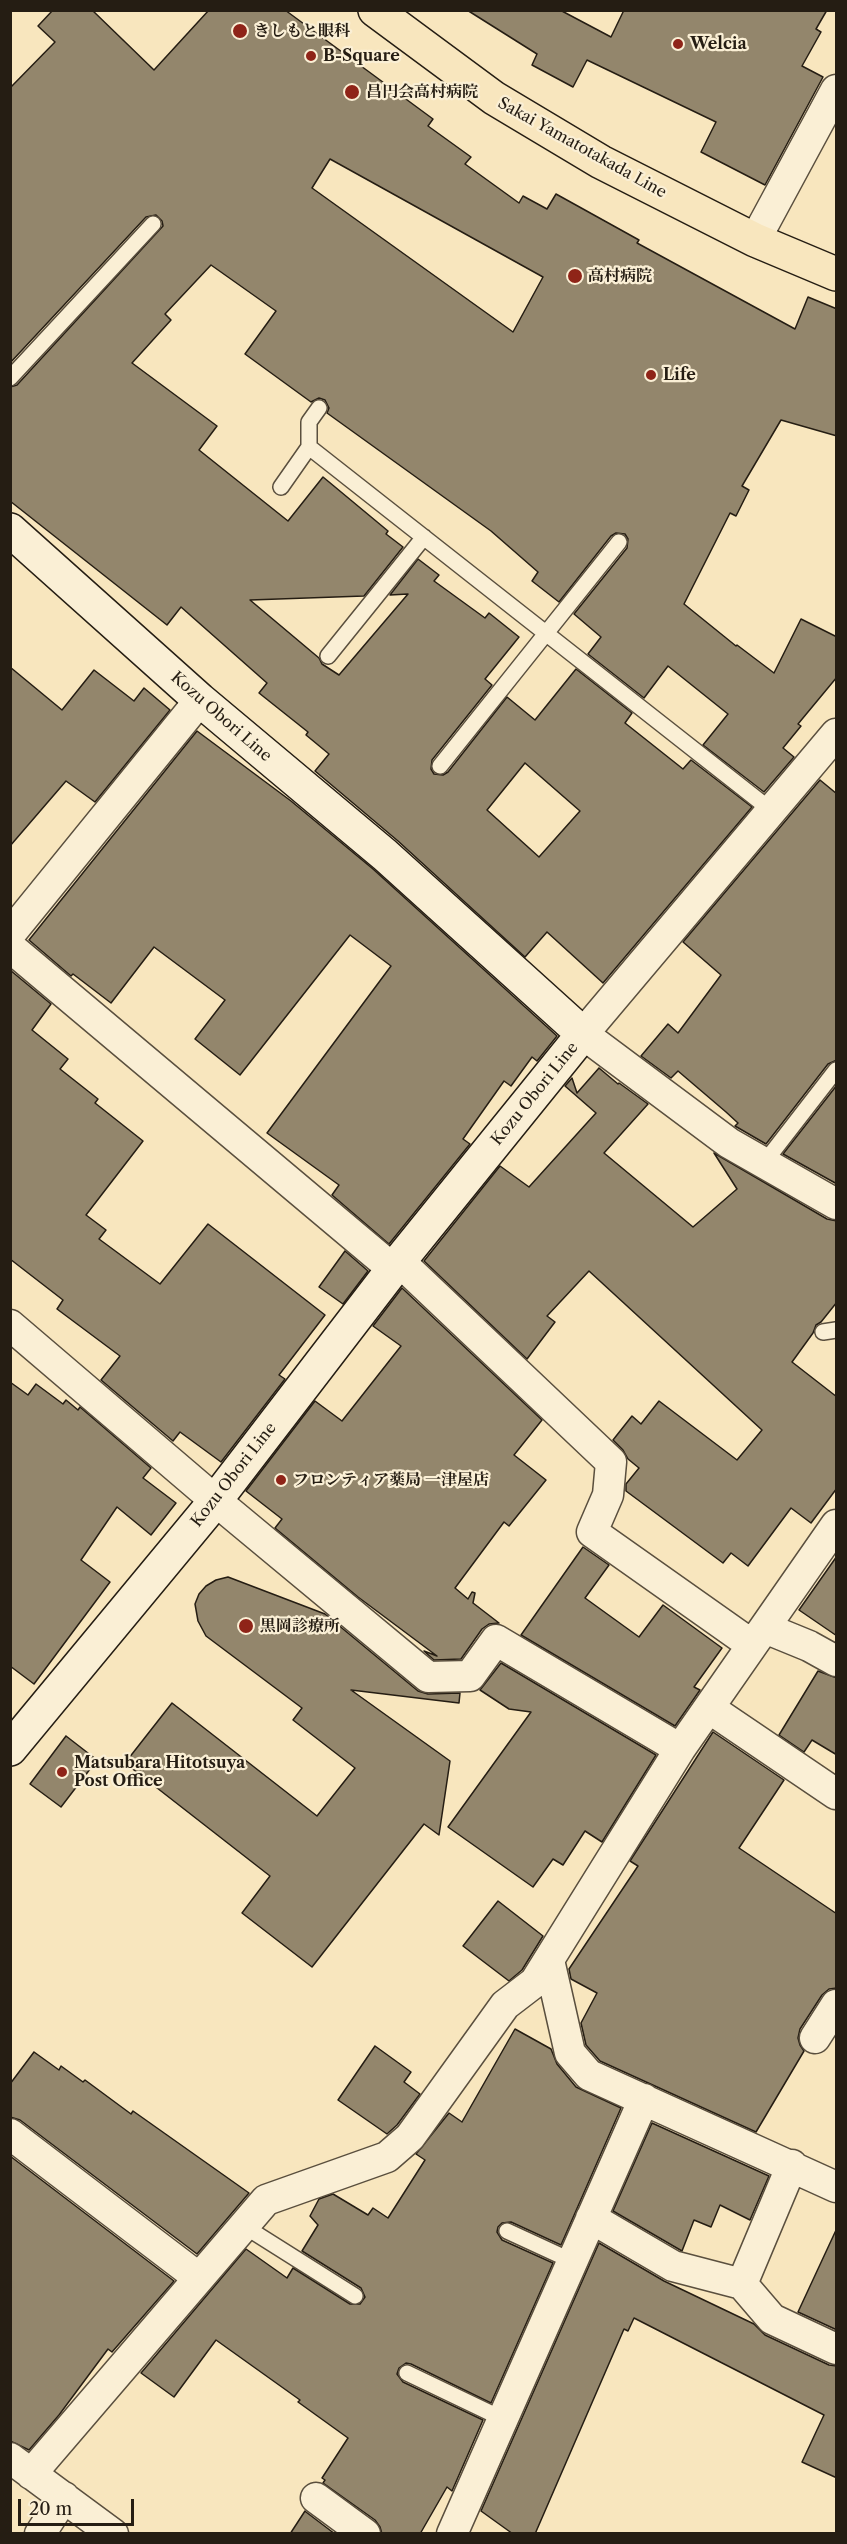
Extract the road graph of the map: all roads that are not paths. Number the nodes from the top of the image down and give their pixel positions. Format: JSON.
{"nodes":[{"id":1,"x":375,"y":10,"type":"edge"},
{"id":2,"x":837,"y":90,"type":"edge"},
{"id":3,"x":153,"y":224,"type":"dead end"},
{"id":4,"x":754,"y":240,"type":"junction"},
{"id":5,"x":837,"y":274,"type":"edge"},
{"id":6,"x":10,"y":378,"type":"edge"},
{"id":7,"x":319,"y":408,"type":"dead end"},
{"id":8,"x":309,"y":447,"type":"junction"},
{"id":9,"x":280,"y":487,"type":"dead end"},
{"id":10,"x":10,"y":530,"type":"edge"},
{"id":11,"x":424,"y":537,"type":"junction"},
{"id":12,"x":619,"y":542,"type":"dead end"},
{"id":13,"x":547,"y":633,"type":"junction"},
{"id":14,"x":328,"y":656,"type":"dead end"},
{"id":15,"x":200,"y":700,"type":"junction"},
{"id":16,"x":837,"y":734,"type":"edge"},
{"id":17,"x":440,"y":766,"type":"dead end"},
{"id":18,"x":772,"y":811,"type":"junction"},
{"id":19,"x":10,"y":934,"type":"edge"},
{"id":20,"x":10,"y":946,"type":"edge"},
{"id":21,"x":584,"y":1034,"type":"junction"},
{"id":22,"x":837,"y":1070,"type":"edge"},
{"id":23,"x":764,"y":1163,"type":"junction"},
{"id":24,"x":837,"y":1204,"type":"edge"},
{"id":25,"x":396,"y":1265,"type":"junction"},
{"id":26,"x":10,"y":1325,"type":"edge"},
{"id":27,"x":216,"y":1501,"type":"junction"},
{"id":28,"x":837,"y":1525,"type":"edge"},
{"id":29,"x":758,"y":1636,"type":"junction"},
{"id":30,"x":837,"y":1661,"type":"edge"},
{"id":31,"x":709,"y":1708,"type":"junction"},
{"id":32,"x":10,"y":1749,"type":"edge"},
{"id":33,"x":680,"y":1749,"type":"junction"},
{"id":34,"x":837,"y":1794,"type":"edge"},
{"id":35,"x":549,"y":1960,"type":"junction"},
{"id":36,"x":837,"y":2005,"type":"edge"},
{"id":37,"x":815,"y":2038,"type":"dead end"},
{"id":38,"x":644,"y":2099,"type":"junction"},
{"id":39,"x":10,"y":2134,"type":"edge"},
{"id":40,"x":792,"y":2165,"type":"junction"},
{"id":41,"x":837,"y":2187,"type":"edge"},
{"id":42,"x":591,"y":2218,"type":"junction"},
{"id":43,"x":244,"y":2226,"type":"junction"},
{"id":44,"x":507,"y":2231,"type":"dead end"},
{"id":45,"x":572,"y":2261,"type":"junction"},
{"id":46,"x":199,"y":2278,"type":"junction"},
{"id":47,"x":742,"y":2284,"type":"junction"},
{"id":48,"x":355,"y":2296,"type":"dead end"},
{"id":49,"x":837,"y":2349,"type":"edge"},
{"id":50,"x":407,"y":2373,"type":"dead end"},
{"id":51,"x":503,"y":2419,"type":"junction"},
{"id":52,"x":21,"y":2466,"type":"edge"},
{"id":53,"x":64,"y":2497,"type":"junction"},
{"id":54,"x":316,"y":2498,"type":"dead end"},
{"id":55,"x":40,"y":2534,"type":"edge"},
{"id":56,"x":113,"y":2534,"type":"edge"},
{"id":57,"x":365,"y":2534,"type":"edge"},
{"id":58,"x":452,"y":2534,"type":"edge"}],
"edges":[{"from":1,"to":4,"type":"main road","name":"Sakai Yamatotakada Line"},
{"from":2,"to":4,"type":"street"},
{"from":3,"to":6,"type":"lane"},
{"from":4,"to":5,"type":"main road","name":"Sakai Yamatotakada Line"},
{"from":7,"to":8,"type":"lane"},
{"from":8,"to":9,"type":"lane"},
{"from":8,"to":11,"type":"lane"},
{"from":10,"to":15,"type":"main road","name":"Kozu Obori Line"},
{"from":11,"to":13,"type":"lane"},
{"from":11,"to":14,"type":"lane"},
{"from":12,"to":13,"type":"lane"},
{"from":13,"to":17,"type":"lane"},
{"from":13,"to":18,"type":"lane"},
{"from":15,"to":19,"type":"street"},
{"from":15,"to":21,"type":"main road","name":"Kozu Obori Line"},
{"from":16,"to":18,"type":"street"},
{"from":18,"to":21,"type":"street"},
{"from":20,"to":25,"type":"street"},
{"from":21,"to":23,"type":"street"},
{"from":21,"to":25,"type":"main road","name":"Kozu Obori Line"},
{"from":22,"to":23,"type":"lane"},
{"from":23,"to":24,"type":"street"},
{"from":25,"to":27,"type":"main road","name":"Kozu Obori Line"},
{"from":25,"to":29,"type":"street"},
{"from":26,"to":27,"type":"street"},
{"from":27,"to":32,"type":"main road","name":"Kozu Obori Line"},
{"from":27,"to":33,"type":"street"},
{"from":28,"to":29,"type":"street"},
{"from":29,"to":30,"type":"street"},
{"from":29,"to":31,"type":"street"},
{"from":31,"to":33,"type":"street"},
{"from":31,"to":34,"type":"street"},
{"from":33,"to":35,"type":"street"},
{"from":35,"to":38,"type":"street"},
{"from":35,"to":43,"type":"street"},
{"from":36,"to":37,"type":"street"},
{"from":38,"to":40,"type":"street"},
{"from":38,"to":42,"type":"street"},
{"from":39,"to":46,"type":"street"},
{"from":40,"to":41,"type":"street"},
{"from":40,"to":47,"type":"street"},
{"from":42,"to":45,"type":"street"},
{"from":42,"to":47,"type":"street"},
{"from":43,"to":46,"type":"street"},
{"from":43,"to":48,"type":"lane"},
{"from":44,"to":45,"type":"lane"},
{"from":45,"to":51,"type":"street"},
{"from":46,"to":52,"type":"street"},
{"from":47,"to":49,"type":"street"},
{"from":50,"to":51,"type":"lane"},
{"from":51,"to":58,"type":"street"},
{"from":52,"to":53,"type":"street"},
{"from":53,"to":55,"type":"street"},
{"from":53,"to":56,"type":"street"},
{"from":54,"to":57,"type":"street"}]}
